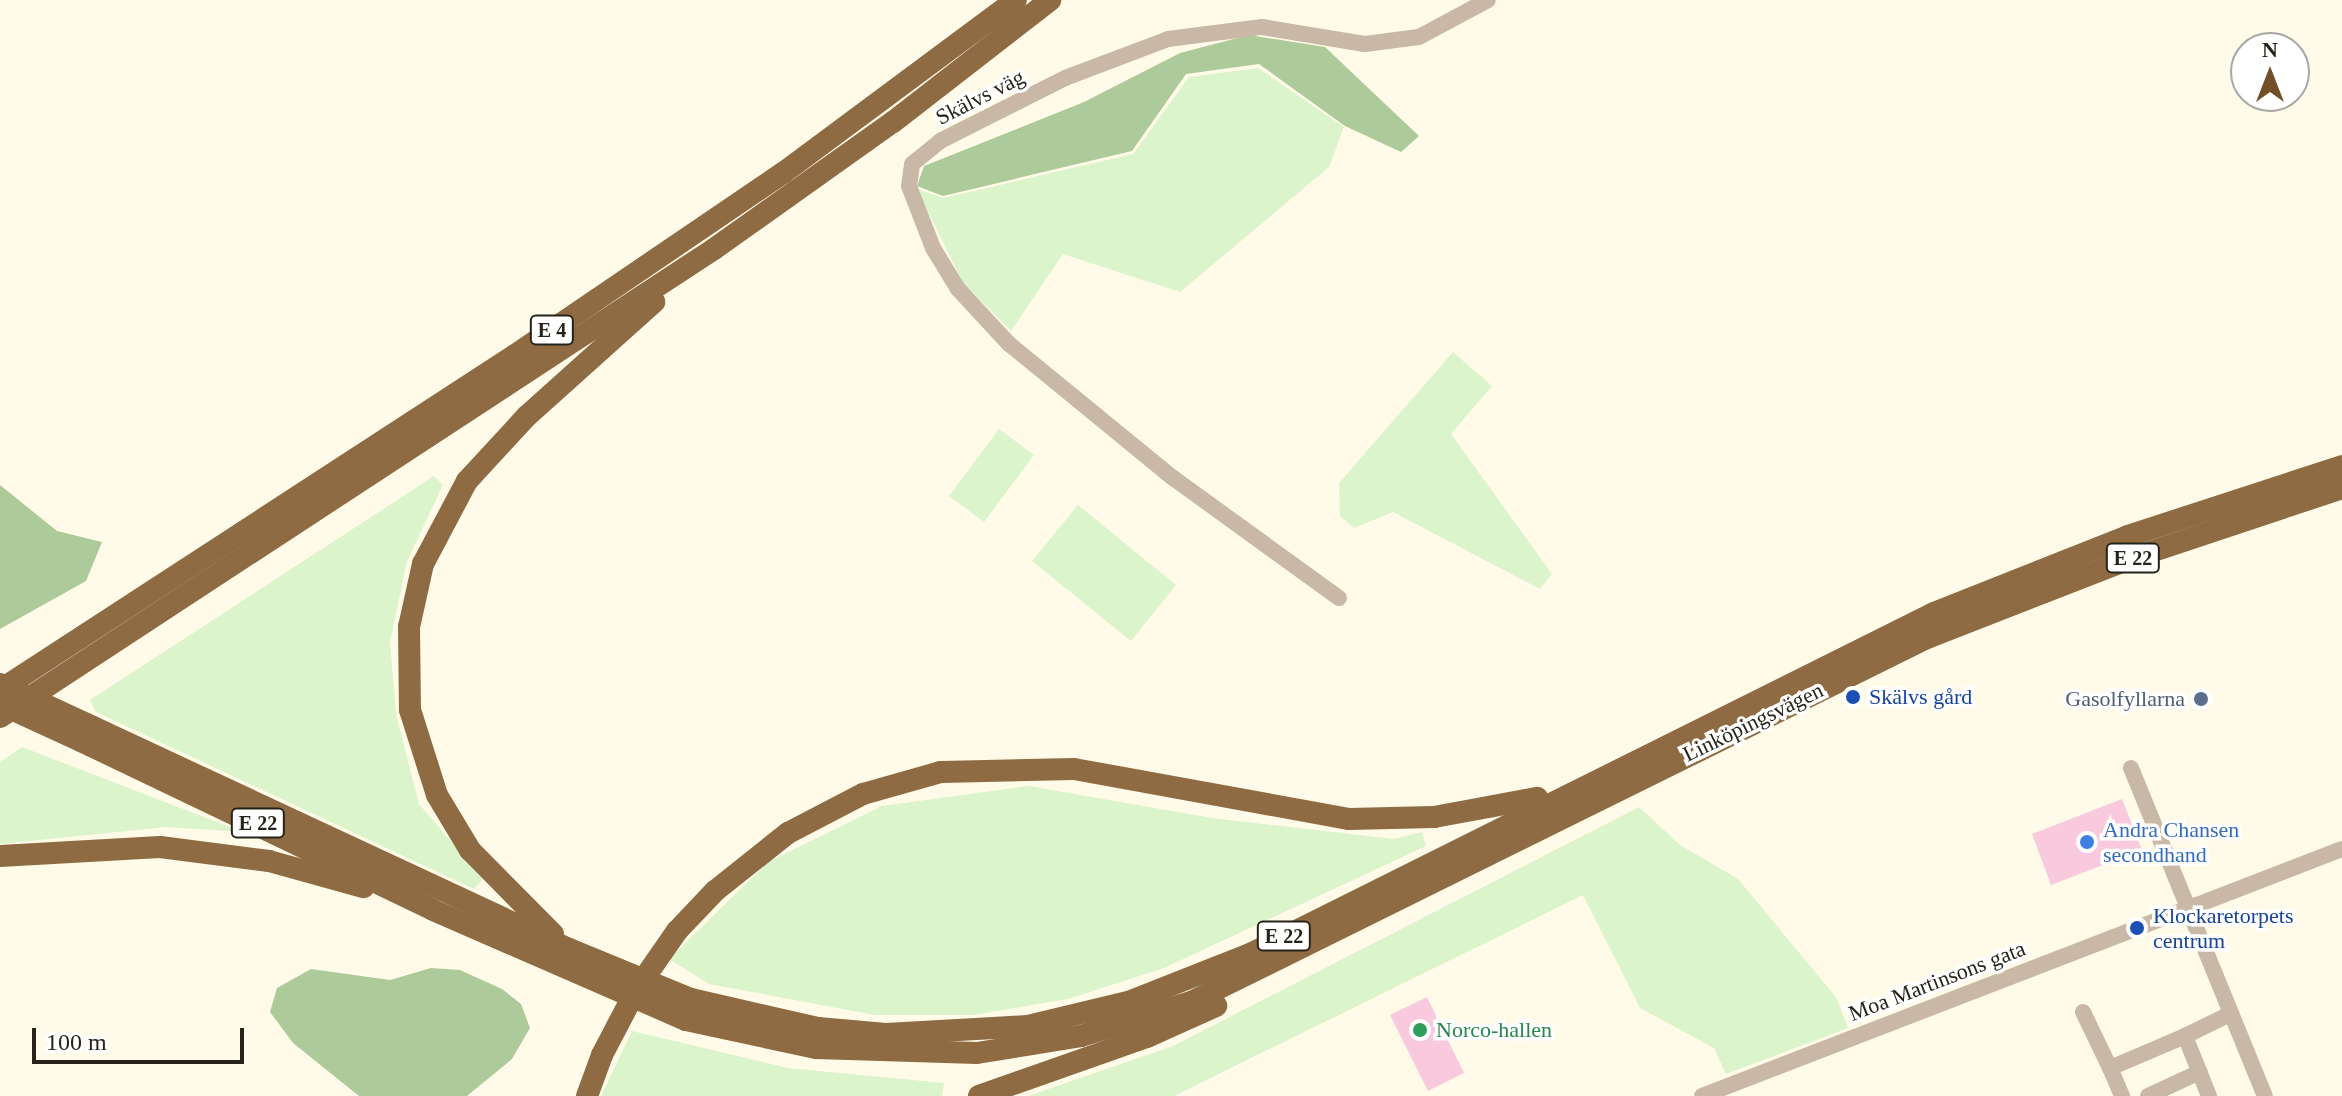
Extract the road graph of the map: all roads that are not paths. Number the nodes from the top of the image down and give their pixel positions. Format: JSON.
{"nodes":[{"id":1,"x":1016,"y":0,"type":"edge"},
{"id":2,"x":1050,"y":0,"type":"edge"},
{"id":3,"x":1484,"y":2,"type":"edge"},
{"id":4,"x":714,"y":249,"type":"junction"},
{"id":5,"x":2342,"y":466,"type":"edge"},
{"id":6,"x":2342,"y":488,"type":"edge"},
{"id":7,"x":1339,"y":598,"type":"dead end"},
{"id":8,"x":0,"y":684,"type":"edge"},
{"id":9,"x":0,"y":690,"type":"edge"},
{"id":10,"x":0,"y":704,"type":"edge"},
{"id":11,"x":0,"y":717,"type":"edge"},
{"id":12,"x":87,"y":734,"type":"junction"},
{"id":13,"x":2131,"y":768,"type":"dead end"},
{"id":14,"x":1574,"y":790,"type":"junction"},
{"id":15,"x":2342,"y":849,"type":"edge"},
{"id":16,"x":0,"y":856,"type":"edge"},
{"id":17,"x":2189,"y":909,"type":"junction"},
{"id":18,"x":433,"y":910,"type":"junction"},
{"id":19,"x":569,"y":949,"type":"junction"},
{"id":20,"x":1272,"y":966,"type":"junction"},
{"id":21,"x":2083,"y":1012,"type":"dead end"},
{"id":22,"x":2230,"y":1014,"type":"junction"},
{"id":23,"x":2185,"y":1036,"type":"junction"},
{"id":24,"x":976,"y":1042,"type":"junction"},
{"id":25,"x":2110,"y":1068,"type":"junction"},
{"id":26,"x":2200,"y":1072,"type":"junction"},
{"id":27,"x":587,"y":1096,"type":"edge"},
{"id":28,"x":979,"y":1096,"type":"edge"},
{"id":29,"x":1703,"y":1096,"type":"edge"},
{"id":30,"x":2122,"y":1096,"type":"edge"},
{"id":31,"x":2148,"y":1096,"type":"edge"},
{"id":32,"x":2209,"y":1096,"type":"edge"},
{"id":33,"x":2265,"y":1096,"type":"edge"}],
"edges":[{"from":1,"to":9,"type":"highway","number":"E 4"},
{"from":2,"to":4,"type":"highway","number":"E 4"},
{"from":3,"to":7,"type":"street","name":"Skälvs väg"},
{"from":4,"to":11,"type":"highway","number":"E 4"},
{"from":4,"to":19,"type":"highway"},
{"from":5,"to":14,"type":"highway","name":"Linköpingsvägen","number":"E 22"},
{"from":6,"to":20,"type":"highway","name":"Linköpingsvägen","number":"E 22"},
{"from":8,"to":12,"type":"highway","bridge":true},
{"from":10,"to":12,"type":"highway","number":"E 22","bridge":true},
{"from":12,"to":18,"type":"highway","number":"E 22"},
{"from":12,"to":19,"type":"highway"},
{"from":13,"to":17,"type":"street"},
{"from":14,"to":24,"type":"highway","number":"E 22"},
{"from":14,"to":27,"type":"highway","bridge":true},
{"from":15,"to":17,"type":"street","name":"Moa Martinsons gata"},
{"from":16,"to":18,"type":"highway"},
{"from":17,"to":22,"type":"street"},
{"from":17,"to":29,"type":"street","name":"Moa Martinsons gata"},
{"from":18,"to":24,"type":"highway","number":"E 22"},
{"from":19,"to":24,"type":"highway","number":"E 22"},
{"from":20,"to":24,"type":"highway","number":"E 22"},
{"from":20,"to":28,"type":"highway"},
{"from":21,"to":25,"type":"street"},
{"from":22,"to":23,"type":"street"},
{"from":22,"to":33,"type":"street"},
{"from":23,"to":25,"type":"street"},
{"from":23,"to":26,"type":"street"},
{"from":25,"to":30,"type":"street"},
{"from":26,"to":31,"type":"street"},
{"from":26,"to":32,"type":"street"}]}
